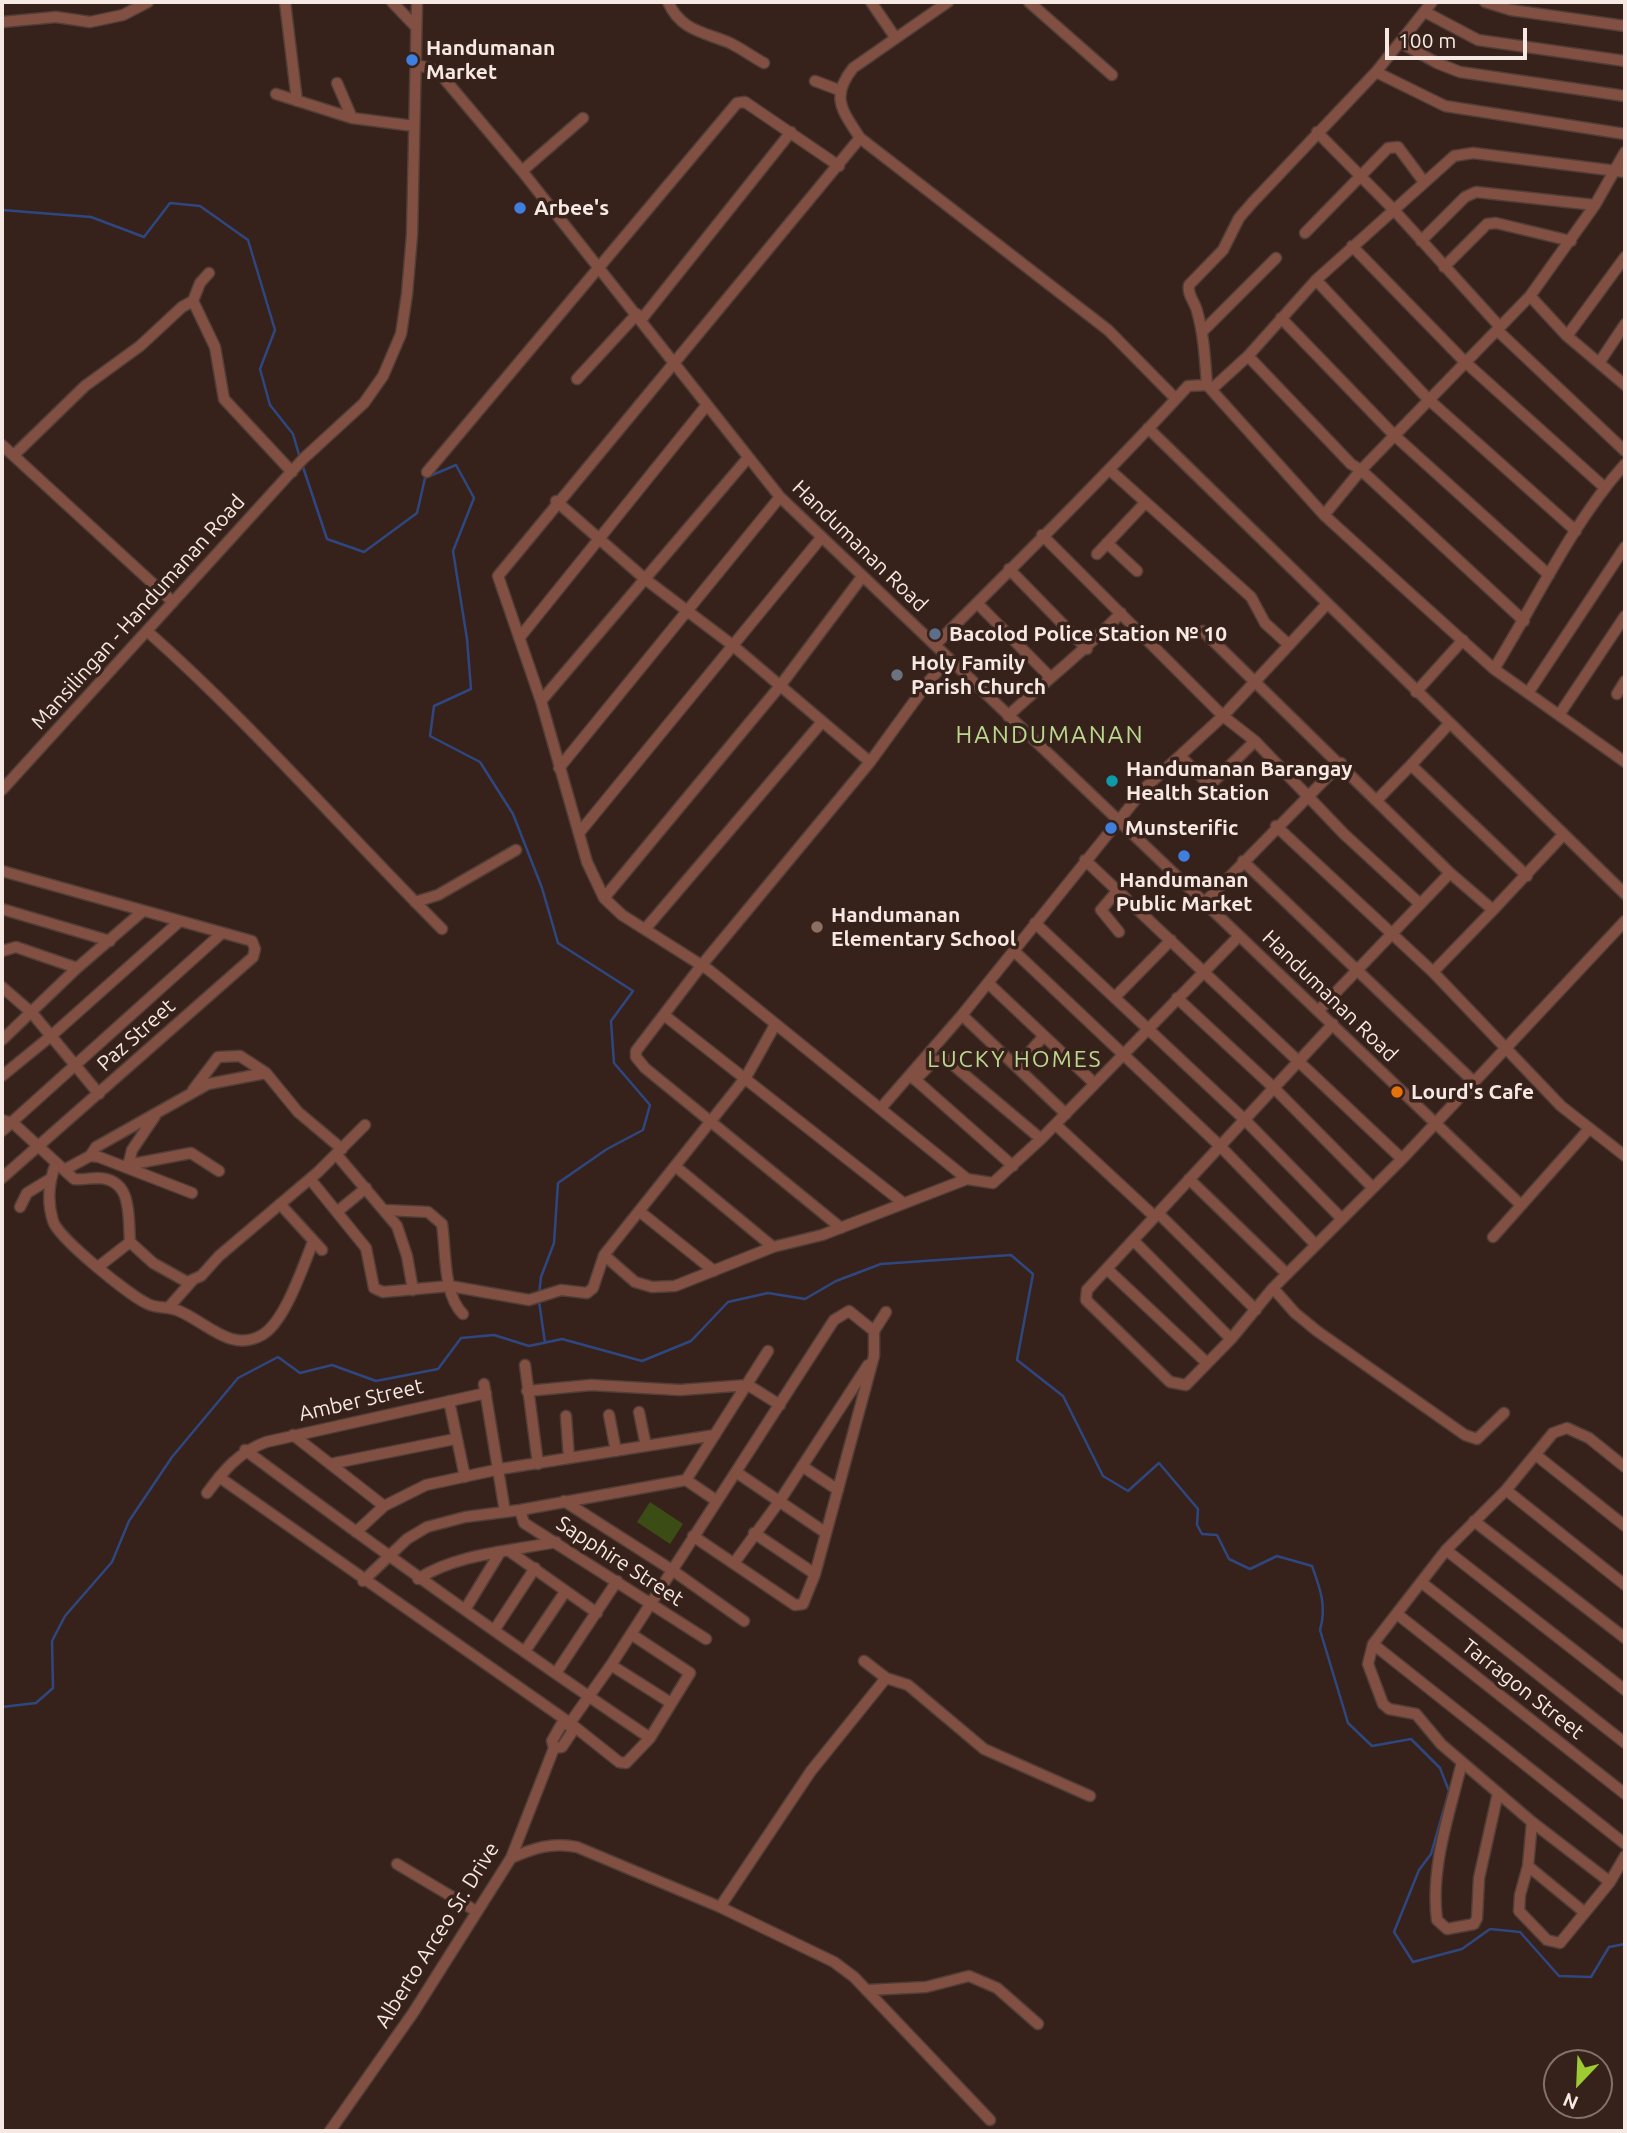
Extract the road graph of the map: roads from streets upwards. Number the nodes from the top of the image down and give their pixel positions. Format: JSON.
{"nodes":[{"id":1,"x":148,"y":2,"type":"edge"},
{"id":2,"x":285,"y":2,"type":"edge"},
{"id":3,"x":392,"y":2,"type":"edge"},
{"id":4,"x":418,"y":2,"type":"edge"},
{"id":5,"x":668,"y":2,"type":"edge"},
{"id":6,"x":871,"y":2,"type":"edge"},
{"id":7,"x":948,"y":2,"type":"edge"},
{"id":8,"x":1029,"y":2,"type":"edge"},
{"id":9,"x":1432,"y":2,"type":"edge"},
{"id":10,"x":1485,"y":2,"type":"edge"},
{"id":11,"x":1425,"y":12,"type":"junction"},
{"id":12,"x":2,"y":22,"type":"edge"},
{"id":13,"x":1625,"y":26,"type":"edge"},
{"id":14,"x":416,"y":27,"type":"junction"},
{"id":15,"x":895,"y":37,"type":"junction"},
{"id":16,"x":1401,"y":43,"type":"junction"},
{"id":17,"x":1625,"y":61,"type":"edge"},
{"id":18,"x":764,"y":63,"type":"dead end"},
{"id":19,"x":416,"y":65,"type":"junction"},
{"id":20,"x":1376,"y":72,"type":"junction"},
{"id":21,"x":1112,"y":75,"type":"dead end"},
{"id":22,"x":815,"y":81,"type":"dead end"},
{"id":23,"x":337,"y":83,"type":"dead end"},
{"id":24,"x":839,"y":90,"type":"junction"},
{"id":25,"x":276,"y":94,"type":"dead end"},
{"id":26,"x":1625,"y":96,"type":"edge"},
{"id":27,"x":297,"y":101,"type":"junction"},
{"id":28,"x":352,"y":118,"type":"junction"},
{"id":29,"x":583,"y":118,"type":"dead end"},
{"id":30,"x":414,"y":126,"type":"junction"},
{"id":31,"x":791,"y":132,"type":"junction"},
{"id":32,"x":1317,"y":132,"type":"junction"},
{"id":33,"x":1625,"y":134,"type":"edge"},
{"id":34,"x":860,"y":138,"type":"junction"},
{"id":35,"x":1625,"y":152,"type":"edge"},
{"id":36,"x":839,"y":166,"type":"junction"},
{"id":37,"x":522,"y":171,"type":"junction"},
{"id":38,"x":1621,"y":171,"type":"edge"},
{"id":39,"x":1359,"y":177,"type":"junction"},
{"id":40,"x":1424,"y":182,"type":"junction"},
{"id":41,"x":1595,"y":205,"type":"junction"},
{"id":42,"x":1393,"y":209,"type":"junction"},
{"id":43,"x":1305,"y":233,"type":"dead end"},
{"id":44,"x":1421,"y":241,"type":"junction"},
{"id":45,"x":1571,"y":241,"type":"junction"},
{"id":46,"x":1352,"y":246,"type":"junction"},
{"id":47,"x":1625,"y":257,"type":"edge"},
{"id":48,"x":1276,"y":258,"type":"dead end"},
{"id":49,"x":1444,"y":267,"type":"junction"},
{"id":50,"x":600,"y":268,"type":"junction"},
{"id":51,"x":209,"y":273,"type":"dead end"},
{"id":52,"x":1316,"y":280,"type":"junction"},
{"id":53,"x":1530,"y":296,"type":"junction"},
{"id":54,"x":193,"y":302,"type":"junction"},
{"id":55,"x":639,"y":317,"type":"junction"},
{"id":56,"x":1281,"y":317,"type":"junction"},
{"id":57,"x":1625,"y":324,"type":"edge"},
{"id":58,"x":1498,"y":329,"type":"junction"},
{"id":59,"x":1202,"y":332,"type":"junction"},
{"id":60,"x":1567,"y":336,"type":"junction"},
{"id":61,"x":1248,"y":356,"type":"junction"},
{"id":62,"x":1464,"y":361,"type":"junction"},
{"id":63,"x":673,"y":362,"type":"junction"},
{"id":64,"x":1599,"y":363,"type":"junction"},
{"id":65,"x":577,"y":379,"type":"dead end"},
{"id":66,"x":1625,"y":385,"type":"edge"},
{"id":67,"x":1210,"y":386,"type":"junction"},
{"id":68,"x":1176,"y":399,"type":"junction"},
{"id":69,"x":1429,"y":399,"type":"junction"},
{"id":70,"x":706,"y":406,"type":"junction"},
{"id":71,"x":1149,"y":428,"type":"junction"},
{"id":72,"x":1394,"y":435,"type":"junction"},
{"id":73,"x":2,"y":445,"type":"edge"},
{"id":74,"x":1625,"y":451,"type":"edge"},
{"id":75,"x":15,"y":454,"type":"junction"},
{"id":76,"x":747,"y":459,"type":"junction"},
{"id":77,"x":1625,"y":464,"type":"edge"},
{"id":78,"x":1361,"y":470,"type":"junction"},
{"id":79,"x":293,"y":471,"type":"junction"},
{"id":80,"x":427,"y":471,"type":"dead end"},
{"id":81,"x":1111,"y":471,"type":"junction"},
{"id":82,"x":1604,"y":487,"type":"junction"},
{"id":83,"x":780,"y":497,"type":"junction"},
{"id":84,"x":556,"y":501,"type":"junction"},
{"id":85,"x":1145,"y":503,"type":"junction"},
{"id":86,"x":1324,"y":515,"type":"junction"},
{"id":87,"x":1576,"y":531,"type":"junction"},
{"id":88,"x":1042,"y":535,"type":"junction"},
{"id":89,"x":599,"y":537,"type":"junction"},
{"id":90,"x":821,"y":538,"type":"junction"},
{"id":91,"x":1107,"y":543,"type":"junction"},
{"id":92,"x":1625,"y":547,"type":"edge"},
{"id":93,"x":1097,"y":554,"type":"dead end"},
{"id":94,"x":1009,"y":569,"type":"junction"},
{"id":95,"x":1137,"y":571,"type":"dead end"},
{"id":96,"x":1549,"y":575,"type":"junction"},
{"id":97,"x":862,"y":577,"type":"junction"},
{"id":98,"x":646,"y":579,"type":"junction"},
{"id":99,"x":173,"y":602,"type":"junction"},
{"id":100,"x":977,"y":603,"type":"junction"},
{"id":101,"x":1326,"y":604,"type":"junction"},
{"id":102,"x":685,"y":610,"type":"junction"},
{"id":103,"x":1121,"y":613,"type":"junction"},
{"id":104,"x":1625,"y":615,"type":"edge"},
{"id":105,"x":1524,"y":621,"type":"junction"},
{"id":106,"x":147,"y":631,"type":"junction"},
{"id":107,"x":1203,"y":631,"type":"dead end"},
{"id":108,"x":520,"y":637,"type":"junction"},
{"id":109,"x":1463,"y":640,"type":"junction"},
{"id":110,"x":731,"y":644,"type":"junction"},
{"id":111,"x":1289,"y":645,"type":"junction"},
{"id":112,"x":936,"y":646,"type":"junction"},
{"id":113,"x":1087,"y":649,"type":"junction"},
{"id":114,"x":949,"y":659,"type":"junction"},
{"id":115,"x":1494,"y":669,"type":"junction"},
{"id":116,"x":1049,"y":677,"type":"junction"},
{"id":117,"x":1625,"y":681,"type":"edge"},
{"id":118,"x":1255,"y":682,"type":"junction"},
{"id":119,"x":780,"y":685,"type":"junction"},
{"id":120,"x":1416,"y":692,"type":"junction"},
{"id":121,"x":1528,"y":693,"type":"junction"},
{"id":122,"x":1617,"y":694,"type":"dead end"},
{"id":123,"x":541,"y":701,"type":"junction"},
{"id":124,"x":1559,"y":715,"type":"junction"},
{"id":125,"x":1008,"y":716,"type":"junction"},
{"id":126,"x":1223,"y":716,"type":"junction"},
{"id":127,"x":822,"y":722,"type":"junction"},
{"id":128,"x":1449,"y":724,"type":"junction"},
{"id":129,"x":1255,"y":741,"type":"junction"},
{"id":130,"x":1180,"y":756,"type":"junction"},
{"id":131,"x":870,"y":762,"type":"junction"},
{"id":132,"x":1625,"y":762,"type":"edge"},
{"id":133,"x":1340,"y":763,"type":"junction"},
{"id":134,"x":1411,"y":765,"type":"junction"},
{"id":135,"x":559,"y":768,"type":"junction"},
{"id":136,"x":2,"y":790,"type":"edge"},
{"id":137,"x":1307,"y":796,"type":"junction"},
{"id":138,"x":1377,"y":800,"type":"junction"},
{"id":139,"x":1117,"y":820,"type":"junction"},
{"id":140,"x":1276,"y":826,"type":"junction"},
{"id":141,"x":579,"y":833,"type":"junction"},
{"id":142,"x":1563,"y":835,"type":"junction"},
{"id":143,"x":516,"y":850,"type":"dead end"},
{"id":144,"x":1085,"y":860,"type":"junction"},
{"id":145,"x":1243,"y":861,"type":"junction"},
{"id":146,"x":2,"y":871,"type":"edge"},
{"id":147,"x":1450,"y":873,"type":"junction"},
{"id":148,"x":1527,"y":876,"type":"junction"},
{"id":149,"x":1118,"y":890,"type":"junction"},
{"id":150,"x":1625,"y":894,"type":"edge"},
{"id":151,"x":604,"y":898,"type":"junction"},
{"id":152,"x":415,"y":902,"type":"junction"},
{"id":153,"x":1204,"y":903,"type":"junction"},
{"id":154,"x":1419,"y":903,"type":"junction"},
{"id":155,"x":2,"y":909,"type":"edge"},
{"id":156,"x":1493,"y":910,"type":"junction"},
{"id":157,"x":144,"y":911,"type":"junction"},
{"id":158,"x":1625,"y":920,"type":"edge"},
{"id":159,"x":180,"y":921,"type":"junction"},
{"id":160,"x":1035,"y":923,"type":"junction"},
{"id":161,"x":646,"y":928,"type":"junction"},
{"id":162,"x":442,"y":929,"type":"dead end"},
{"id":163,"x":1119,"y":932,"type":"dead end"},
{"id":164,"x":222,"y":933,"type":"junction"},
{"id":165,"x":1390,"y":934,"type":"junction"},
{"id":166,"x":1239,"y":936,"type":"junction"},
{"id":167,"x":1171,"y":940,"type":"junction"},
{"id":168,"x":110,"y":941,"type":"junction"},
{"id":169,"x":2,"y":951,"type":"edge"},
{"id":170,"x":1014,"y":951,"type":"junction"},
{"id":171,"x":701,"y":965,"type":"junction"},
{"id":172,"x":77,"y":968,"type":"junction"},
{"id":173,"x":1357,"y":968,"type":"junction"},
{"id":174,"x":1204,"y":971,"type":"junction"},
{"id":175,"x":1433,"y":972,"type":"junction"},
{"id":176,"x":988,"y":983,"type":"junction"},
{"id":177,"x":2,"y":987,"type":"edge"},
{"id":178,"x":1115,"y":997,"type":"junction"},
{"id":179,"x":1177,"y":998,"type":"junction"},
{"id":180,"x":1319,"y":1010,"type":"junction"},
{"id":181,"x":32,"y":1013,"type":"junction"},
{"id":182,"x":962,"y":1014,"type":"junction"},
{"id":183,"x":664,"y":1015,"type":"junction"},
{"id":184,"x":1333,"y":1024,"type":"junction"},
{"id":185,"x":775,"y":1025,"type":"junction"},
{"id":186,"x":1147,"y":1028,"type":"junction"},
{"id":187,"x":51,"y":1036,"type":"junction"},
{"id":188,"x":1043,"y":1037,"type":"junction"},
{"id":189,"x":2,"y":1040,"type":"edge"},
{"id":190,"x":1506,"y":1048,"type":"junction"},
{"id":191,"x":1121,"y":1056,"type":"junction"},
{"id":192,"x":1300,"y":1060,"type":"junction"},
{"id":193,"x":75,"y":1065,"type":"junction"},
{"id":194,"x":1017,"y":1066,"type":"junction"},
{"id":195,"x":266,"y":1073,"type":"junction"},
{"id":196,"x":2,"y":1076,"type":"edge"},
{"id":197,"x":746,"y":1077,"type":"junction"},
{"id":198,"x":912,"y":1077,"type":"junction"},
{"id":199,"x":1474,"y":1082,"type":"junction"},
{"id":200,"x":1094,"y":1083,"type":"junction"},
{"id":201,"x":1274,"y":1088,"type":"junction"},
{"id":202,"x":192,"y":1091,"type":"junction"},
{"id":203,"x":99,"y":1094,"type":"junction"},
{"id":204,"x":881,"y":1108,"type":"junction"},
{"id":205,"x":1066,"y":1114,"type":"junction"},
{"id":206,"x":155,"y":1115,"type":"junction"},
{"id":207,"x":712,"y":1119,"type":"junction"},
{"id":208,"x":1245,"y":1120,"type":"junction"},
{"id":209,"x":7,"y":1122,"type":"edge"},
{"id":210,"x":1435,"y":1124,"type":"junction"},
{"id":211,"x":365,"y":1125,"type":"dead end"},
{"id":212,"x":1056,"y":1125,"type":"junction"},
{"id":213,"x":1590,"y":1129,"type":"junction"},
{"id":214,"x":2,"y":1131,"type":"edge"},
{"id":215,"x":1041,"y":1139,"type":"junction"},
{"id":216,"x":37,"y":1145,"type":"junction"},
{"id":217,"x":1220,"y":1146,"type":"junction"},
{"id":218,"x":339,"y":1151,"type":"junction"},
{"id":219,"x":90,"y":1156,"type":"junction"},
{"id":220,"x":1625,"y":1156,"type":"edge"},
{"id":221,"x":1402,"y":1159,"type":"junction"},
{"id":222,"x":126,"y":1164,"type":"junction"},
{"id":223,"x":675,"y":1166,"type":"junction"},
{"id":224,"x":1013,"y":1166,"type":"junction"},
{"id":225,"x":60,"y":1167,"type":"junction"},
{"id":226,"x":219,"y":1171,"type":"dead end"},
{"id":227,"x":2,"y":1178,"type":"edge"},
{"id":228,"x":50,"y":1179,"type":"junction"},
{"id":229,"x":310,"y":1179,"type":"junction"},
{"id":230,"x":967,"y":1179,"type":"junction"},
{"id":231,"x":1189,"y":1179,"type":"junction"},
{"id":232,"x":366,"y":1188,"type":"junction"},
{"id":233,"x":1373,"y":1188,"type":"junction"},
{"id":234,"x":192,"y":1193,"type":"dead end"},
{"id":235,"x":902,"y":1202,"type":"junction"},
{"id":236,"x":280,"y":1204,"type":"junction"},
{"id":237,"x":1521,"y":1205,"type":"junction"},
{"id":238,"x":20,"y":1207,"type":"dead end"},
{"id":239,"x":386,"y":1210,"type":"junction"},
{"id":240,"x":338,"y":1211,"type":"junction"},
{"id":241,"x":639,"y":1211,"type":"junction"},
{"id":242,"x":1156,"y":1215,"type":"junction"},
{"id":243,"x":1342,"y":1219,"type":"junction"},
{"id":244,"x":841,"y":1228,"type":"junction"},
{"id":245,"x":1493,"y":1237,"type":"dead end"},
{"id":246,"x":1133,"y":1240,"type":"junction"},
{"id":247,"x":130,"y":1242,"type":"junction"},
{"id":248,"x":1316,"y":1245,"type":"junction"},
{"id":249,"x":773,"y":1247,"type":"junction"},
{"id":250,"x":604,"y":1255,"type":"junction"},
{"id":251,"x":98,"y":1267,"type":"junction"},
{"id":252,"x":1107,"y":1269,"type":"junction"},
{"id":253,"x":714,"y":1271,"type":"junction"},
{"id":254,"x":1287,"y":1274,"type":"junction"},
{"id":255,"x":192,"y":1281,"type":"junction"},
{"id":256,"x":450,"y":1286,"type":"junction"},
{"id":257,"x":1273,"y":1288,"type":"junction"},
{"id":258,"x":412,"y":1290,"type":"junction"},
{"id":259,"x":168,"y":1308,"type":"junction"},
{"id":260,"x":1256,"y":1310,"type":"junction"},
{"id":261,"x":886,"y":1312,"type":"dead end"},
{"id":262,"x":463,"y":1314,"type":"dead end"},
{"id":263,"x":874,"y":1331,"type":"junction"},
{"id":264,"x":1231,"y":1339,"type":"junction"},
{"id":265,"x":768,"y":1351,"type":"dead end"},
{"id":266,"x":874,"y":1356,"type":"junction"},
{"id":267,"x":1207,"y":1363,"type":"junction"},
{"id":268,"x":525,"y":1365,"type":"dead end"},
{"id":269,"x":748,"y":1385,"type":"junction"},
{"id":270,"x":527,"y":1391,"type":"junction"},
{"id":271,"x":449,"y":1401,"type":"junction"},
{"id":272,"x":780,"y":1405,"type":"junction"},
{"id":273,"x":639,"y":1412,"type":"dead end"},
{"id":274,"x":1504,"y":1413,"type":"dead end"},
{"id":275,"x":609,"y":1415,"type":"dead end"},
{"id":276,"x":566,"y":1416,"type":"dead end"},
{"id":277,"x":293,"y":1435,"type":"junction"},
{"id":278,"x":715,"y":1435,"type":"junction"},
{"id":279,"x":455,"y":1439,"type":"junction"},
{"id":280,"x":646,"y":1446,"type":"junction"},
{"id":281,"x":245,"y":1450,"type":"junction"},
{"id":282,"x":616,"y":1451,"type":"junction"},
{"id":283,"x":1536,"y":1455,"type":"junction"},
{"id":284,"x":569,"y":1458,"type":"junction"},
{"id":285,"x":330,"y":1464,"type":"junction"},
{"id":286,"x":538,"y":1464,"type":"junction"},
{"id":287,"x":802,"y":1466,"type":"junction"},
{"id":288,"x":1625,"y":1467,"type":"edge"},
{"id":289,"x":500,"y":1469,"type":"junction"},
{"id":290,"x":736,"y":1472,"type":"junction"},
{"id":291,"x":219,"y":1477,"type":"junction"},
{"id":292,"x":464,"y":1477,"type":"junction"},
{"id":293,"x":686,"y":1480,"type":"junction"},
{"id":294,"x":838,"y":1490,"type":"junction"},
{"id":295,"x":1506,"y":1490,"type":"junction"},
{"id":296,"x":207,"y":1493,"type":"dead end"},
{"id":297,"x":717,"y":1501,"type":"junction"},
{"id":298,"x":564,"y":1502,"type":"junction"},
{"id":299,"x":779,"y":1502,"type":"junction"},
{"id":300,"x":384,"y":1506,"type":"junction"},
{"id":301,"x":520,"y":1510,"type":"junction"},
{"id":302,"x":505,"y":1512,"type":"junction"},
{"id":303,"x":1474,"y":1521,"type":"junction"},
{"id":304,"x":1625,"y":1526,"type":"edge"},
{"id":305,"x":356,"y":1532,"type":"junction"},
{"id":306,"x":754,"y":1533,"type":"junction"},
{"id":307,"x":826,"y":1533,"type":"junction"},
{"id":308,"x":692,"y":1536,"type":"junction"},
{"id":309,"x":556,"y":1542,"type":"junction"},
{"id":310,"x":1446,"y":1550,"type":"junction"},
{"id":311,"x":504,"y":1553,"type":"junction"},
{"id":312,"x":389,"y":1557,"type":"junction"},
{"id":313,"x":734,"y":1563,"type":"junction"},
{"id":314,"x":535,"y":1568,"type":"junction"},
{"id":315,"x":672,"y":1570,"type":"junction"},
{"id":316,"x":815,"y":1574,"type":"junction"},
{"id":317,"x":418,"y":1579,"type":"junction"},
{"id":318,"x":363,"y":1581,"type":"junction"},
{"id":319,"x":617,"y":1581,"type":"junction"},
{"id":320,"x":1421,"y":1582,"type":"junction"},
{"id":321,"x":1625,"y":1585,"type":"edge"},
{"id":322,"x":565,"y":1592,"type":"junction"},
{"id":323,"x":650,"y":1604,"type":"junction"},
{"id":324,"x":466,"y":1608,"type":"junction"},
{"id":325,"x":597,"y":1613,"type":"junction"},
{"id":326,"x":1397,"y":1614,"type":"junction"},
{"id":327,"x":744,"y":1621,"type":"dead end"},
{"id":328,"x":495,"y":1629,"type":"junction"},
{"id":329,"x":631,"y":1634,"type":"junction"},
{"id":330,"x":1625,"y":1638,"type":"edge"},
{"id":331,"x":706,"y":1639,"type":"dead end"},
{"id":332,"x":1373,"y":1644,"type":"junction"},
{"id":333,"x":525,"y":1651,"type":"junction"},
{"id":334,"x":864,"y":1661,"type":"dead end"},
{"id":335,"x":611,"y":1665,"type":"junction"},
{"id":336,"x":556,"y":1673,"type":"junction"},
{"id":337,"x":886,"y":1678,"type":"junction"},
{"id":338,"x":1625,"y":1690,"type":"edge"},
{"id":339,"x":588,"y":1696,"type":"junction"},
{"id":340,"x":671,"y":1703,"type":"junction"},
{"id":341,"x":570,"y":1723,"type":"junction"},
{"id":342,"x":650,"y":1738,"type":"junction"},
{"id":343,"x":1625,"y":1743,"type":"edge"},
{"id":344,"x":1462,"y":1762,"type":"junction"},
{"id":345,"x":1498,"y":1793,"type":"junction"},
{"id":346,"x":1625,"y":1794,"type":"edge"},
{"id":347,"x":1090,"y":1796,"type":"dead end"},
{"id":348,"x":1532,"y":1822,"type":"junction"},
{"id":349,"x":1625,"y":1844,"type":"edge"},
{"id":350,"x":1625,"y":1856,"type":"edge"},
{"id":351,"x":511,"y":1858,"type":"junction"},
{"id":352,"x":397,"y":1864,"type":"dead end"},
{"id":353,"x":1528,"y":1866,"type":"junction"},
{"id":354,"x":1610,"y":1882,"type":"junction"},
{"id":355,"x":720,"y":1907,"type":"junction"},
{"id":356,"x":476,"y":1911,"type":"junction"},
{"id":357,"x":1584,"y":1912,"type":"junction"},
{"id":358,"x":868,"y":1990,"type":"junction"},
{"id":359,"x":1038,"y":2025,"type":"dead end"},
{"id":360,"x":990,"y":2120,"type":"dead end"},
{"id":361,"x":330,"y":2131,"type":"edge"}],
"edges":[{"from":1,"to":12,"type":"street"},
{"from":2,"to":27,"type":"street"},
{"from":3,"to":14,"type":"street"},
{"from":4,"to":14,"type":"street","name":"Mansilingan - Handumanan Road"},
{"from":5,"to":18,"type":"street"},
{"from":6,"to":15,"type":"street"},
{"from":7,"to":15,"type":"street"},
{"from":8,"to":21,"type":"street"},
{"from":9,"to":11,"type":"street"},
{"from":10,"to":13,"type":"street"},
{"from":11,"to":16,"type":"street"},
{"from":11,"to":17,"type":"street"},
{"from":14,"to":19,"type":"street","name":"Mansilingan - Handumanan Road"},
{"from":15,"to":24,"type":"street"},
{"from":16,"to":20,"type":"street"},
{"from":16,"to":26,"type":"street"},
{"from":19,"to":30,"type":"street","name":"Mansilingan - Handumanan Road"},
{"from":19,"to":37,"type":"street","name":"Handumanan Road"},
{"from":20,"to":32,"type":"street"},
{"from":20,"to":33,"type":"street"},
{"from":22,"to":24,"type":"street"},
{"from":23,"to":28,"type":"street"},
{"from":24,"to":34,"type":"street"},
{"from":25,"to":27,"type":"street"},
{"from":27,"to":28,"type":"street"},
{"from":28,"to":30,"type":"street"},
{"from":29,"to":37,"type":"street"},
{"from":30,"to":79,"type":"street","name":"Mansilingan - Handumanan Road"},
{"from":31,"to":36,"type":"street"},
{"from":31,"to":50,"type":"street"},
{"from":31,"to":55,"type":"street"},
{"from":32,"to":39,"type":"street"},
{"from":32,"to":59,"type":"street"},
{"from":34,"to":36,"type":"street"},
{"from":34,"to":68,"type":"street"},
{"from":35,"to":38,"type":"street"},
{"from":36,"to":63,"type":"street"},
{"from":37,"to":50,"type":"street","name":"Handumanan Road"},
{"from":38,"to":40,"type":"street"},
{"from":38,"to":41,"type":"street"},
{"from":39,"to":40,"type":"street"},
{"from":39,"to":42,"type":"street"},
{"from":39,"to":43,"type":"street"},
{"from":40,"to":42,"type":"street"},
{"from":41,"to":44,"type":"street"},
{"from":41,"to":45,"type":"street"},
{"from":42,"to":44,"type":"street"},
{"from":42,"to":46,"type":"street"},
{"from":44,"to":49,"type":"street"},
{"from":45,"to":49,"type":"street"},
{"from":45,"to":53,"type":"street"},
{"from":46,"to":52,"type":"street"},
{"from":46,"to":62,"type":"street"},
{"from":47,"to":60,"type":"street"},
{"from":48,"to":59,"type":"street"},
{"from":49,"to":58,"type":"street"},
{"from":50,"to":55,"type":"street","name":"Handumanan Road"},
{"from":50,"to":80,"type":"street"},
{"from":51,"to":54,"type":"street"},
{"from":52,"to":56,"type":"street"},
{"from":52,"to":69,"type":"street"},
{"from":53,"to":58,"type":"street"},
{"from":53,"to":60,"type":"street"},
{"from":54,"to":75,"type":"street"},
{"from":54,"to":79,"type":"street"},
{"from":55,"to":63,"type":"street","name":"Handumanan Road"},
{"from":55,"to":65,"type":"street"},
{"from":56,"to":61,"type":"street"},
{"from":56,"to":72,"type":"street"},
{"from":57,"to":64,"type":"street"},
{"from":58,"to":62,"type":"street"},
{"from":58,"to":74,"type":"street"},
{"from":59,"to":67,"type":"street"},
{"from":60,"to":64,"type":"street"},
{"from":61,"to":67,"type":"street"},
{"from":61,"to":78,"type":"street"},
{"from":62,"to":69,"type":"street"},
{"from":62,"to":82,"type":"street"},
{"from":63,"to":70,"type":"street","name":"Handumanan Road"},
{"from":63,"to":84,"type":"street"},
{"from":64,"to":66,"type":"street"},
{"from":67,"to":68,"type":"street"},
{"from":67,"to":86,"type":"street"},
{"from":68,"to":71,"type":"street"},
{"from":69,"to":72,"type":"street"},
{"from":69,"to":87,"type":"street"},
{"from":70,"to":76,"type":"street","name":"Handumanan Road"},
{"from":70,"to":89,"type":"street"},
{"from":71,"to":81,"type":"street"},
{"from":71,"to":101,"type":"street"},
{"from":72,"to":78,"type":"street"},
{"from":72,"to":96,"type":"street"},
{"from":73,"to":75,"type":"street"},
{"from":75,"to":99,"type":"street"},
{"from":76,"to":83,"type":"street","name":"Handumanan Road"},
{"from":76,"to":98,"type":"street"},
{"from":77,"to":82,"type":"street"},
{"from":78,"to":86,"type":"street"},
{"from":78,"to":105,"type":"street"},
{"from":79,"to":99,"type":"street","name":"Mansilingan - Handumanan Road"},
{"from":81,"to":85,"type":"street"},
{"from":81,"to":88,"type":"street"},
{"from":82,"to":87,"type":"street"},
{"from":83,"to":90,"type":"street","name":"Handumanan Road"},
{"from":83,"to":102,"type":"street"},
{"from":84,"to":89,"type":"street"},
{"from":84,"to":108,"type":"street"},
{"from":85,"to":91,"type":"street"},
{"from":85,"to":111,"type":"street"},
{"from":86,"to":109,"type":"street"},
{"from":87,"to":96,"type":"street"},
{"from":88,"to":94,"type":"street"},
{"from":88,"to":103,"type":"street"},
{"from":89,"to":98,"type":"street"},
{"from":89,"to":108,"type":"street"},
{"from":90,"to":97,"type":"street","name":"Handumanan Road"},
{"from":90,"to":110,"type":"street"},
{"from":91,"to":93,"type":"street"},
{"from":91,"to":95,"type":"street"},
{"from":92,"to":121,"type":"street"},
{"from":94,"to":100,"type":"street"},
{"from":94,"to":113,"type":"street"},
{"from":96,"to":105,"type":"street"},
{"from":97,"to":112,"type":"street","name":"Handumanan Road"},
{"from":97,"to":119,"type":"street"},
{"from":98,"to":102,"type":"street"},
{"from":98,"to":123,"type":"street"},
{"from":99,"to":106,"type":"street","name":"Mansilingan - Handumanan Road"},
{"from":100,"to":112,"type":"street"},
{"from":100,"to":116,"type":"street"},
{"from":101,"to":111,"type":"street"},
{"from":101,"to":120,"type":"street"},
{"from":102,"to":110,"type":"street"},
{"from":102,"to":135,"type":"street"},
{"from":103,"to":113,"type":"street"},
{"from":103,"to":126,"type":"street"},
{"from":104,"to":124,"type":"street"},
{"from":105,"to":115,"type":"street"},
{"from":106,"to":136,"type":"street","name":"Mansilingan - Handumanan Road"},
{"from":106,"to":152,"type":"street"},
{"from":107,"to":118,"type":"street"},
{"from":108,"to":123,"type":"street"},
{"from":109,"to":115,"type":"street"},
{"from":109,"to":120,"type":"street"},
{"from":110,"to":119,"type":"street"},
{"from":110,"to":141,"type":"street"},
{"from":111,"to":118,"type":"street"},
{"from":112,"to":114,"type":"street","name":"Handumanan Road"},
{"from":113,"to":116,"type":"street"},
{"from":114,"to":125,"type":"street","name":"Handumanan Road"},
{"from":114,"to":131,"type":"street"},
{"from":115,"to":121,"type":"street"},
{"from":116,"to":125,"type":"street"},
{"from":117,"to":122,"type":"street"},
{"from":118,"to":126,"type":"street"},
{"from":118,"to":133,"type":"street"},
{"from":119,"to":127,"type":"street"},
{"from":119,"to":151,"type":"street"},
{"from":120,"to":128,"type":"street"},
{"from":121,"to":124,"type":"street"},
{"from":123,"to":135,"type":"street"},
{"from":124,"to":132,"type":"street"},
{"from":125,"to":139,"type":"street","name":"Handumanan Road"},
{"from":126,"to":129,"type":"street"},
{"from":126,"to":130,"type":"street"},
{"from":127,"to":131,"type":"street"},
{"from":127,"to":161,"type":"street"},
{"from":128,"to":134,"type":"street"},
{"from":128,"to":142,"type":"street"},
{"from":129,"to":130,"type":"street"},
{"from":129,"to":137,"type":"street"},
{"from":130,"to":139,"type":"street"},
{"from":131,"to":171,"type":"street"},
{"from":133,"to":137,"type":"street"},
{"from":133,"to":138,"type":"street"},
{"from":134,"to":138,"type":"street"},
{"from":134,"to":148,"type":"street"},
{"from":135,"to":141,"type":"street"},
{"from":137,"to":140,"type":"street"},
{"from":137,"to":154,"type":"street"},
{"from":138,"to":147,"type":"street"},
{"from":139,"to":144,"type":"street"},
{"from":139,"to":153,"type":"street","name":"Handumanan Road"},
{"from":140,"to":145,"type":"street"},
{"from":140,"to":165,"type":"street"},
{"from":141,"to":151,"type":"street"},
{"from":142,"to":148,"type":"street"},
{"from":142,"to":150,"type":"street"},
{"from":143,"to":152,"type":"street"},
{"from":144,"to":149,"type":"street"},
{"from":144,"to":160,"type":"street"},
{"from":145,"to":153,"type":"street"},
{"from":145,"to":173,"type":"street"},
{"from":146,"to":157,"type":"street"},
{"from":147,"to":154,"type":"street"},
{"from":147,"to":156,"type":"street"},
{"from":148,"to":156,"type":"street"},
{"from":149,"to":163,"type":"street"},
{"from":149,"to":167,"type":"street"},
{"from":151,"to":161,"type":"street"},
{"from":152,"to":162,"type":"street"},
{"from":153,"to":166,"type":"street","name":"Handumanan Road"},
{"from":154,"to":165,"type":"street"},
{"from":155,"to":168,"type":"street"},
{"from":156,"to":175,"type":"street"},
{"from":157,"to":159,"type":"street"},
{"from":157,"to":168,"type":"street"},
{"from":158,"to":190,"type":"street"},
{"from":159,"to":164,"type":"street"},
{"from":159,"to":187,"type":"street"},
{"from":160,"to":170,"type":"street"},
{"from":160,"to":178,"type":"street"},
{"from":161,"to":171,"type":"street"},
{"from":164,"to":193,"type":"street"},
{"from":164,"to":203,"type":"street","name":"Paz Street"},
{"from":165,"to":173,"type":"street"},
{"from":165,"to":175,"type":"street"},
{"from":166,"to":174,"type":"street"},
{"from":166,"to":180,"type":"street","name":"Handumanan Road"},
{"from":167,"to":174,"type":"street"},
{"from":167,"to":178,"type":"street"},
{"from":168,"to":172,"type":"street"},
{"from":169,"to":172,"type":"street"},
{"from":170,"to":176,"type":"street"},
{"from":170,"to":191,"type":"street"},
{"from":171,"to":183,"type":"street"},
{"from":171,"to":185,"type":"street"},
{"from":172,"to":181,"type":"street"},
{"from":173,"to":180,"type":"street"},
{"from":173,"to":199,"type":"street"},
{"from":174,"to":179,"type":"street"},
{"from":174,"to":192,"type":"street"},
{"from":175,"to":190,"type":"street"},
{"from":176,"to":182,"type":"street"},
{"from":176,"to":188,"type":"street"},
{"from":177,"to":181,"type":"street"},
{"from":178,"to":186,"type":"street"},
{"from":179,"to":186,"type":"street"},
{"from":179,"to":201,"type":"street"},
{"from":180,"to":184,"type":"street","name":"Handumanan Road"},
{"from":181,"to":187,"type":"street"},
{"from":181,"to":189,"type":"street"},
{"from":182,"to":194,"type":"street"},
{"from":182,"to":198,"type":"street"},
{"from":183,"to":197,"type":"street"},
{"from":183,"to":207,"type":"street"},
{"from":184,"to":192,"type":"street"},
{"from":184,"to":210,"type":"street","name":"Handumanan Road"},
{"from":185,"to":197,"type":"street"},
{"from":185,"to":204,"type":"street"},
{"from":186,"to":191,"type":"street"},
{"from":186,"to":208,"type":"street"},
{"from":187,"to":193,"type":"street"},
{"from":187,"to":196,"type":"street"},
{"from":188,"to":194,"type":"street"},
{"from":188,"to":200,"type":"street"},
{"from":190,"to":199,"type":"street"},
{"from":190,"to":213,"type":"street"},
{"from":191,"to":200,"type":"street"},
{"from":191,"to":217,"type":"street"},
{"from":192,"to":201,"type":"street"},
{"from":192,"to":221,"type":"street"},
{"from":193,"to":203,"type":"street"},
{"from":193,"to":209,"type":"street"},
{"from":194,"to":205,"type":"street"},
{"from":195,"to":202,"type":"street"},
{"from":195,"to":202,"type":"street"},
{"from":195,"to":218,"type":"street"},
{"from":197,"to":207,"type":"street"},
{"from":197,"to":235,"type":"street"},
{"from":198,"to":204,"type":"street"},
{"from":198,"to":215,"type":"street"},
{"from":198,"to":224,"type":"street"},
{"from":199,"to":210,"type":"street"},
{"from":200,"to":205,"type":"street"},
{"from":201,"to":208,"type":"street"},
{"from":201,"to":233,"type":"street"},
{"from":202,"to":206,"type":"street"},
{"from":203,"to":216,"type":"street","name":"Paz Street"},
{"from":204,"to":230,"type":"street"},
{"from":205,"to":212,"type":"street"},
{"from":206,"to":219,"type":"street"},
{"from":206,"to":222,"type":"street"},
{"from":207,"to":223,"type":"street"},
{"from":207,"to":244,"type":"street"},
{"from":208,"to":217,"type":"street"},
{"from":208,"to":243,"type":"street"},
{"from":209,"to":214,"type":"street"},
{"from":209,"to":216,"type":"street"},
{"from":210,"to":221,"type":"street"},
{"from":210,"to":237,"type":"street","name":"Handumanan Road"},
{"from":211,"to":218,"type":"street"},
{"from":212,"to":215,"type":"street"},
{"from":212,"to":242,"type":"street"},
{"from":213,"to":220,"type":"street"},
{"from":213,"to":237,"type":"street"},
{"from":215,"to":224,"type":"street"},
{"from":216,"to":225,"type":"street"},
{"from":216,"to":227,"type":"street","name":"Paz Street"},
{"from":217,"to":231,"type":"street"},
{"from":217,"to":248,"type":"street"},
{"from":218,"to":229,"type":"street"},
{"from":218,"to":232,"type":"street"},
{"from":219,"to":222,"type":"street"},
{"from":219,"to":225,"type":"street"},
{"from":221,"to":233,"type":"street"},
{"from":222,"to":226,"type":"street"},
{"from":222,"to":234,"type":"street"},
{"from":223,"to":241,"type":"street"},
{"from":223,"to":249,"type":"street"},
{"from":224,"to":230,"type":"street"},
{"from":225,"to":228,"type":"street"},
{"from":225,"to":247,"type":"street"},
{"from":228,"to":238,"type":"street"},
{"from":228,"to":251,"type":"street"},
{"from":229,"to":236,"type":"street"},
{"from":229,"to":240,"type":"street"},
{"from":230,"to":235,"type":"street"},
{"from":231,"to":242,"type":"street"},
{"from":231,"to":254,"type":"street"},
{"from":232,"to":239,"type":"street"},
{"from":232,"to":240,"type":"street"},
{"from":233,"to":243,"type":"street"},
{"from":235,"to":244,"type":"street"},
{"from":236,"to":255,"type":"street"},
{"from":236,"to":259,"type":"street"},
{"from":237,"to":245,"type":"street"},
{"from":239,"to":256,"type":"street"},
{"from":239,"to":258,"type":"street"},
{"from":240,"to":258,"type":"street"},
{"from":241,"to":250,"type":"street"},
{"from":241,"to":253,"type":"street"},
{"from":242,"to":246,"type":"street"},
{"from":242,"to":260,"type":"street"},
{"from":243,"to":248,"type":"street"},
{"from":244,"to":249,"type":"street"},
{"from":246,"to":252,"type":"street"},
{"from":246,"to":264,"type":"street"},
{"from":247,"to":251,"type":"street"},
{"from":247,"to":255,"type":"street"},
{"from":248,"to":254,"type":"street"},
{"from":249,"to":253,"type":"street"},
{"from":250,"to":253,"type":"street"},
{"from":250,"to":256,"type":"street"},
{"from":251,"to":259,"type":"street"},
{"from":252,"to":267,"type":"street"},
{"from":252,"to":267,"type":"street"},
{"from":254,"to":257,"type":"street"},
{"from":255,"to":259,"type":"street"},
{"from":256,"to":258,"type":"street"},
{"from":256,"to":262,"type":"street"},
{"from":257,"to":260,"type":"street"},
{"from":257,"to":274,"type":"street"},
{"from":260,"to":264,"type":"street"},
{"from":261,"to":263,"type":"street"},
{"from":263,"to":266,"type":"street"},
{"from":263,"to":272,"type":"street"},
{"from":264,"to":267,"type":"street"},
{"from":265,"to":269,"type":"street"},
{"from":266,"to":287,"type":"street"},
{"from":266,"to":294,"type":"street"},
{"from":268,"to":270,"type":"street"},
{"from":269,"to":270,"type":"street"},
{"from":269,"to":272,"type":"street"},
{"from":269,"to":278,"type":"street"},
{"from":270,"to":286,"type":"street"},
{"from":271,"to":277,"type":"street","name":"Amber Street"},
{"from":271,"to":279,"type":"street"},
{"from":271,"to":289,"type":"street","name":"Amber Street"},
{"from":272,"to":290,"type":"street"},
{"from":273,"to":280,"type":"street"},
{"from":275,"to":282,"type":"street"},
{"from":276,"to":284,"type":"street"},
{"from":277,"to":281,"type":"street","name":"Amber Street"},
{"from":277,"to":285,"type":"street"},
{"from":278,"to":280,"type":"street"},
{"from":278,"to":293,"type":"street"},
{"from":279,"to":285,"type":"street"},
{"from":279,"to":292,"type":"street"},
{"from":280,"to":282,"type":"street"},
{"from":281,"to":291,"type":"street"},
{"from":281,"to":305,"type":"street"},
{"from":282,"to":284,"type":"street"},
{"from":283,"to":288,"type":"street"},
{"from":283,"to":295,"type":"street"},
{"from":283,"to":304,"type":"street"},
{"from":284,"to":286,"type":"street"},
{"from":285,"to":300,"type":"street"},
{"from":286,"to":289,"type":"street"},
{"from":287,"to":294,"type":"street"},
{"from":287,"to":299,"type":"street"},
{"from":289,"to":292,"type":"street"},
{"from":289,"to":302,"type":"street"},
{"from":290,"to":297,"type":"street"},
{"from":290,"to":299,"type":"street"},
{"from":291,"to":296,"type":"street"},
{"from":291,"to":318,"type":"street"},
{"from":292,"to":300,"type":"street"},
{"from":293,"to":297,"type":"street"},
{"from":293,"to":298,"type":"street"},
{"from":294,"to":307,"type":"street"},
{"from":295,"to":303,"type":"street"},
{"from":295,"to":321,"type":"street"},
{"from":297,"to":308,"type":"street"},
{"from":298,"to":301,"type":"street"},
{"from":298,"to":315,"type":"street"},
{"from":299,"to":306,"type":"street"},
{"from":299,"to":307,"type":"street"},
{"from":300,"to":305,"type":"street"},
{"from":301,"to":302,"type":"street"},
{"from":301,"to":309,"type":"street","name":"Sapphire Street"},
{"from":302,"to":312,"type":"street"},
{"from":303,"to":310,"type":"street"},
{"from":303,"to":330,"type":"street"},
{"from":305,"to":312,"type":"street"},
{"from":306,"to":313,"type":"street"},
{"from":306,"to":316,"type":"street"},
{"from":307,"to":316,"type":"street"},
{"from":308,"to":313,"type":"street"},
{"from":308,"to":315,"type":"street"},
{"from":309,"to":311,"type":"street"},
{"from":309,"to":319,"type":"street","name":"Sapphire Street"},
{"from":310,"to":320,"type":"street"},
{"from":310,"to":338,"type":"street"},
{"from":311,"to":314,"type":"street"},
{"from":311,"to":317,"type":"street"},
{"from":311,"to":324,"type":"street"},
{"from":312,"to":317,"type":"street"},
{"from":312,"to":318,"type":"street"},
{"from":313,"to":316,"type":"street"},
{"from":314,"to":322,"type":"street"},
{"from":314,"to":328,"type":"street"},
{"from":315,"to":323,"type":"street"},
{"from":315,"to":327,"type":"street"},
{"from":317,"to":324,"type":"street"},
{"from":318,"to":341,"type":"street"},
{"from":319,"to":323,"type":"street","name":"Sapphire Street"},
{"from":319,"to":325,"type":"street"},
{"from":320,"to":326,"type":"street"},
{"from":320,"to":343,"type":"street"},
{"from":322,"to":325,"type":"street"},
{"from":322,"to":333,"type":"street"},
{"from":323,"to":329,"type":"street"},
{"from":323,"to":331,"type":"street","name":"Sapphire Street"},
{"from":324,"to":328,"type":"street"},
{"from":325,"to":336,"type":"street"},
{"from":326,"to":332,"type":"street"},
{"from":326,"to":346,"type":"street","name":"Tarragon Street"},
{"from":328,"to":333,"type":"street"},
{"from":329,"to":335,"type":"street"},
{"from":329,"to":340,"type":"street"},
{"from":332,"to":344,"type":"street"},
{"from":332,"to":349,"type":"street"},
{"from":333,"to":336,"type":"street"},
{"from":334,"to":337,"type":"street"},
{"from":335,"to":339,"type":"street"},
{"from":335,"to":340,"type":"street"},
{"from":336,"to":339,"type":"street"},
{"from":337,"to":347,"type":"street"},
{"from":337,"to":355,"type":"street"},
{"from":339,"to":341,"type":"street"},
{"from":339,"to":342,"type":"street"},
{"from":340,"to":342,"type":"street"},
{"from":341,"to":342,"type":"street"},
{"from":341,"to":351,"type":"street","name":"Alberto Arceo Sr. Drive"},
{"from":344,"to":345,"type":"street"},
{"from":344,"to":345,"type":"street"},
{"from":345,"to":348,"type":"street"},
{"from":348,"to":353,"type":"street"},
{"from":348,"to":354,"type":"street"},
{"from":350,"to":354,"type":"street"},
{"from":351,"to":355,"type":"street"},
{"from":351,"to":356,"type":"street","name":"Alberto Arceo Sr. Drive"},
{"from":352,"to":356,"type":"street"},
{"from":353,"to":357,"type":"street"},
{"from":353,"to":357,"type":"street"},
{"from":354,"to":357,"type":"street"},
{"from":355,"to":358,"type":"street"},
{"from":356,"to":361,"type":"street","name":"Alberto Arceo Sr. Drive"},
{"from":358,"to":359,"type":"street"},
{"from":358,"to":360,"type":"street"}]}
